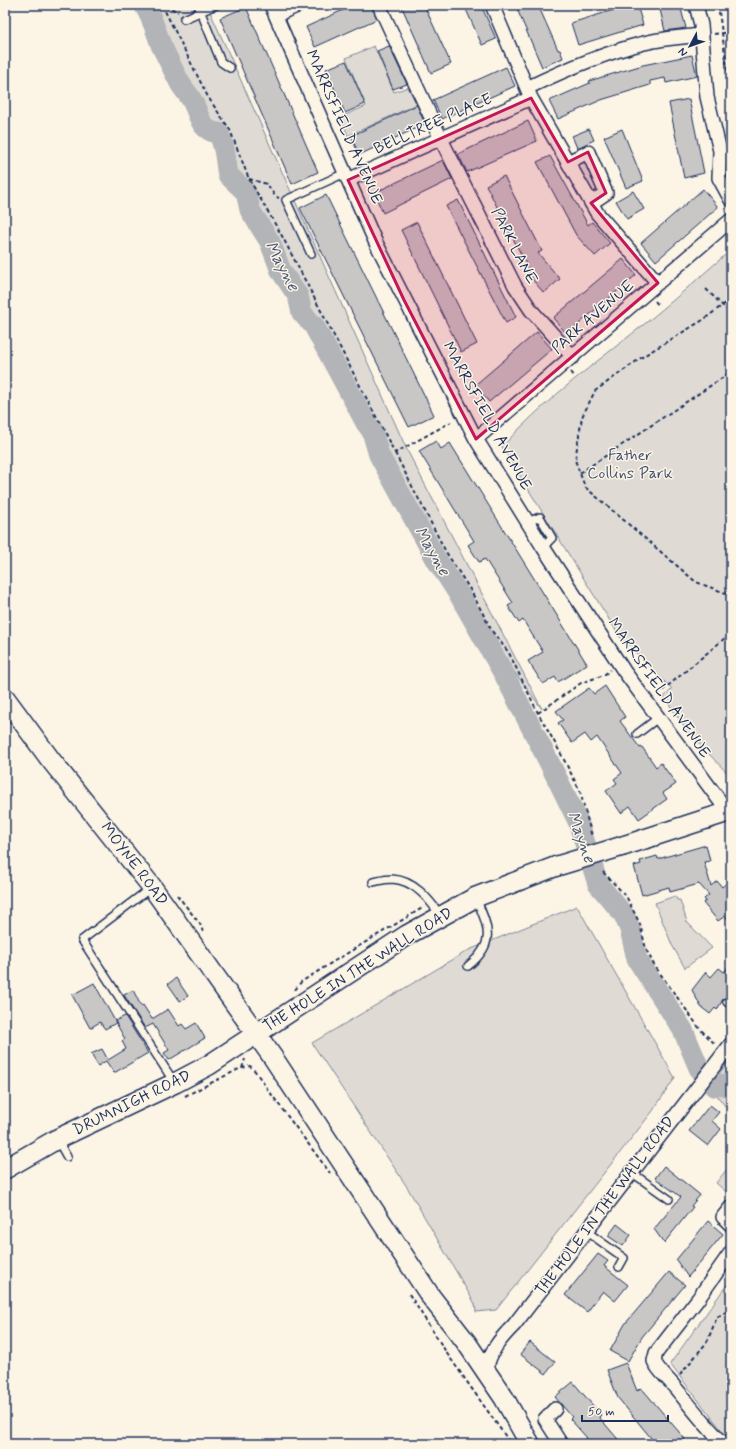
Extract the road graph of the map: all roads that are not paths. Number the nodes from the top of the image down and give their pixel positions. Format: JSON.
{"nodes":[{"id":1,"x":216,"y":5,"type":"edge"},
{"id":2,"x":299,"y":5,"type":"edge"},
{"id":3,"x":379,"y":5,"type":"edge"},
{"id":4,"x":492,"y":5,"type":"edge"},
{"id":5,"x":696,"y":5,"type":"edge"},
{"id":6,"x":199,"y":8,"type":"edge"},
{"id":7,"x":274,"y":10,"type":"edge"},
{"id":8,"x":184,"y":19,"type":"road end"},
{"id":9,"x":702,"y":35,"type":"junction"},
{"id":10,"x":230,"y":68,"type":"dead end"},
{"id":11,"x":529,"y":93,"type":"junction"},
{"id":12,"x":441,"y":139,"type":"junction"},
{"id":13,"x":568,"y":162,"type":"junction"},
{"id":14,"x":347,"y":177,"type":"junction"},
{"id":15,"x":731,"y":200,"type":"edge"},
{"id":16,"x":591,"y":203,"type":"junction"},
{"id":17,"x":731,"y":220,"type":"edge"},
{"id":18,"x":312,"y":254,"type":"dead end"},
{"id":19,"x":658,"y":283,"type":"junction"},
{"id":20,"x":573,"y":357,"type":"junction"},
{"id":21,"x":476,"y":439,"type":"junction"},
{"id":22,"x":5,"y":698,"type":"edge"},
{"id":23,"x":658,"y":718,"type":"junction"},
{"id":24,"x":637,"y":734,"type":"dead end"},
{"id":25,"x":730,"y":813,"type":"edge"},
{"id":26,"x":373,"y":882,"type":"dead end"},
{"id":27,"x":152,"y":887,"type":"junction"},
{"id":28,"x":476,"y":897,"type":"junction"},
{"id":29,"x":441,"y":916,"type":"junction"},
{"id":30,"x":468,"y":966,"type":"dead end"},
{"id":31,"x":257,"y":1035,"type":"junction"},
{"id":32,"x":726,"y":1051,"type":"edge"},
{"id":33,"x":175,"y":1083,"type":"junction"},
{"id":34,"x":57,"y":1139,"type":"junction"},
{"id":35,"x":67,"y":1157,"type":"dead end"},
{"id":36,"x":5,"y":1169,"type":"edge"},
{"id":37,"x":631,"y":1172,"type":"junction"},
{"id":38,"x":669,"y":1199,"type":"dead end"},
{"id":39,"x":731,"y":1207,"type":"edge"},
{"id":40,"x":731,"y":1225,"type":"edge"},
{"id":41,"x":586,"y":1231,"type":"junction"},
{"id":42,"x":731,"y":1252,"type":"edge"},
{"id":43,"x":619,"y":1267,"type":"dead end"},
{"id":44,"x":431,"y":1297,"type":"junction"},
{"id":45,"x":486,"y":1372,"type":"junction"},
{"id":46,"x":555,"y":1409,"type":"dead end"},
{"id":47,"x":523,"y":1443,"type":"edge"},
{"id":48,"x":561,"y":1444,"type":"edge"},
{"id":49,"x":724,"y":1444,"type":"edge"}],
"edges":[{"from":1,"to":6,"type":"lane"},
{"from":2,"to":7,"type":"street"},
{"from":3,"to":12,"type":"street","name":"PARK LANE"},
{"from":4,"to":11,"type":"street"},
{"from":5,"to":9,"type":"street"},
{"from":6,"to":8,"type":"lane"},
{"from":6,"to":10,"type":"lane"},
{"from":7,"to":14,"type":"street","name":"MARRSFIELD AVENUE"},
{"from":9,"to":11,"type":"street","name":"BELLTREE PLACE"},
{"from":9,"to":15,"type":"street"},
{"from":11,"to":12,"type":"street","name":"BELLTREE PLACE"},
{"from":11,"to":13,"type":"street"},
{"from":12,"to":14,"type":"street","name":"BELLTREE PLACE"},
{"from":12,"to":20,"type":"street","name":"PARK LANE"},
{"from":13,"to":16,"type":"street"},
{"from":13,"to":16,"type":"street"},
{"from":14,"to":18,"type":"lane"},
{"from":14,"to":21,"type":"street","name":"MARRSFIELD AVENUE"},
{"from":16,"to":19,"type":"street"},
{"from":17,"to":19,"type":"street","name":"PARK AVENUE"},
{"from":19,"to":20,"type":"street","name":"PARK AVENUE"},
{"from":20,"to":21,"type":"street","name":"PARK AVENUE"},
{"from":21,"to":23,"type":"street","name":"MARRSFIELD AVENUE"},
{"from":22,"to":27,"type":"main road","name":"MOYNE ROAD"},
{"from":23,"to":24,"type":"lane"},
{"from":23,"to":25,"type":"street","name":"MARRSFIELD AVENUE"},
{"from":25,"to":28,"type":"main road","name":"THE HOLE IN THE WALL ROAD","bridge":true},
{"from":26,"to":29,"type":"lane"},
{"from":27,"to":31,"type":"main road","name":"MOYNE ROAD"},
{"from":27,"to":33,"type":"lane"},
{"from":28,"to":29,"type":"main road","name":"THE HOLE IN THE WALL ROAD"},
{"from":28,"to":30,"type":"lane"},
{"from":29,"to":31,"type":"main road","name":"THE HOLE IN THE WALL ROAD"},
{"from":31,"to":33,"type":"main road","name":"DRUMNIGH ROAD"},
{"from":31,"to":44,"type":"main road","name":"MOYNE ROAD"},
{"from":32,"to":37,"type":"street","name":"THE HOLE IN THE WALL ROAD"},
{"from":33,"to":34,"type":"main road","name":"DRUMNIGH ROAD"},
{"from":34,"to":35,"type":"lane"},
{"from":34,"to":36,"type":"main road","name":"DRUMNIGH ROAD"},
{"from":37,"to":38,"type":"lane"},
{"from":37,"to":41,"type":"street","name":"THE HOLE IN THE WALL ROAD"},
{"from":39,"to":40,"type":"street"},
{"from":41,"to":43,"type":"lane"},
{"from":41,"to":45,"type":"street","name":"THE HOLE IN THE WALL ROAD"},
{"from":42,"to":49,"type":"street"},
{"from":44,"to":45,"type":"main road"},
{"from":44,"to":47,"type":"main road"},
{"from":45,"to":47,"type":"main road"},
{"from":46,"to":48,"type":"street"}]}
